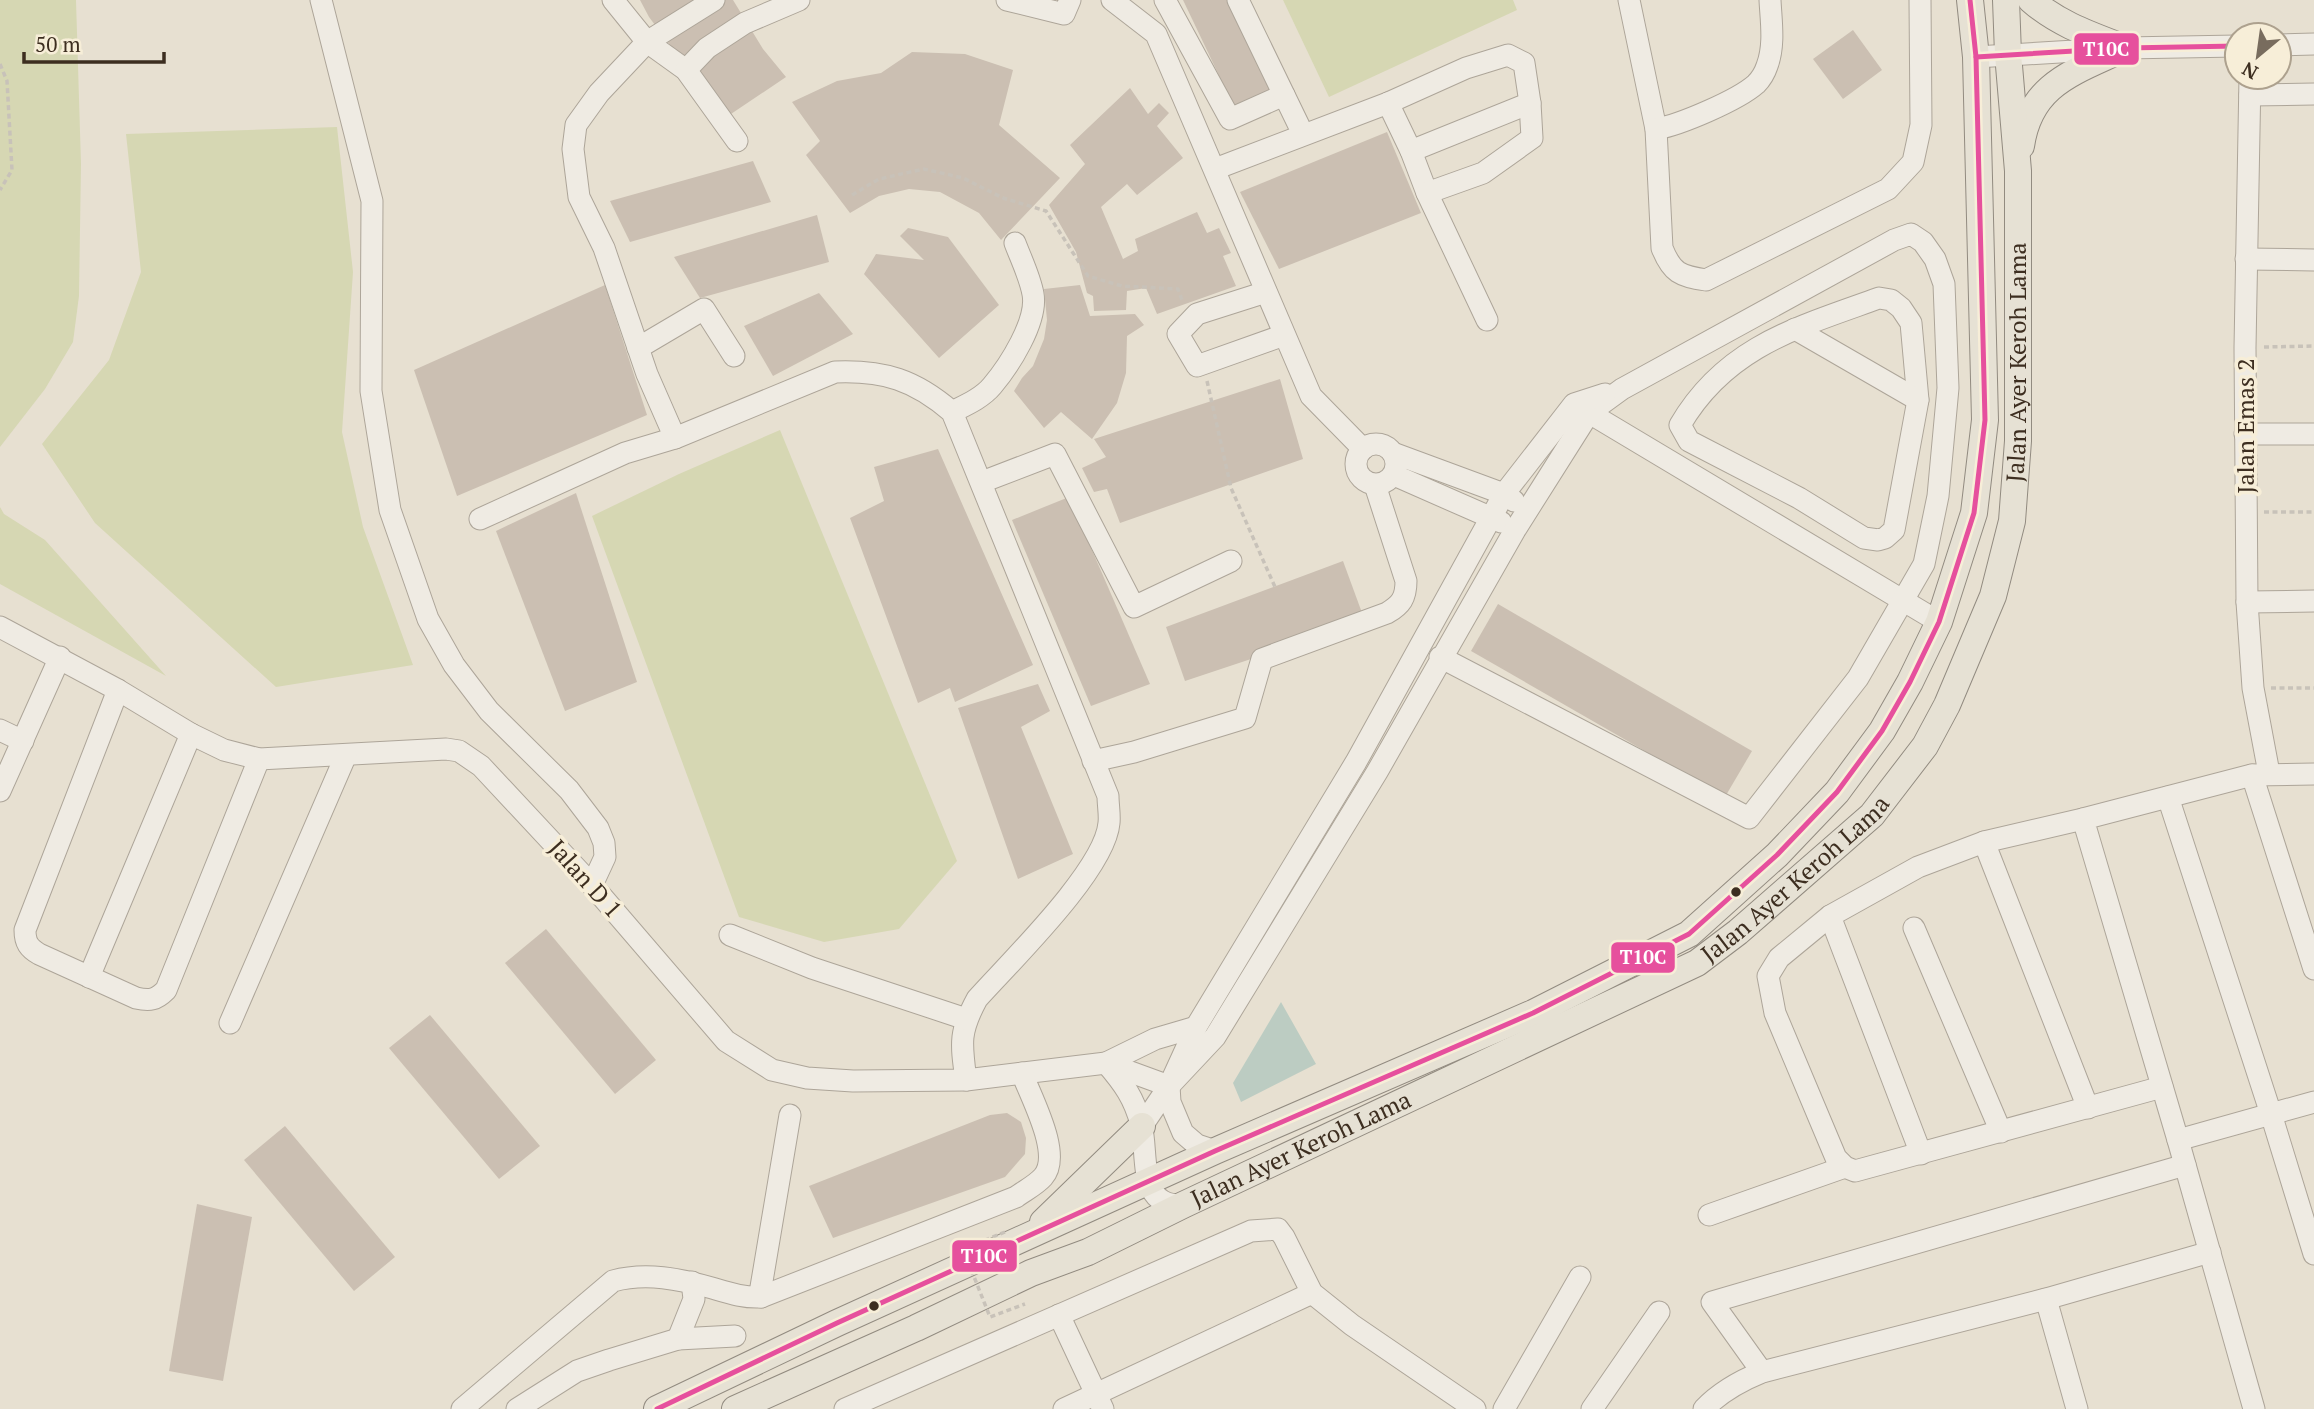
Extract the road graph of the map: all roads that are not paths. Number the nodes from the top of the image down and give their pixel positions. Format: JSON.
{"nodes":[{"id":1,"x":321,"y":0,"type":"edge"},
{"id":2,"x":613,"y":0,"type":"edge"},
{"id":3,"x":714,"y":0,"type":"edge"},
{"id":4,"x":799,"y":0,"type":"edge"},
{"id":5,"x":1007,"y":0,"type":"edge"},
{"id":6,"x":1070,"y":0,"type":"edge"},
{"id":7,"x":1112,"y":0,"type":"edge"},
{"id":8,"x":1165,"y":0,"type":"edge"},
{"id":9,"x":1238,"y":0,"type":"edge"},
{"id":10,"x":1629,"y":0,"type":"edge"},
{"id":11,"x":1770,"y":0,"type":"edge"},
{"id":12,"x":1920,"y":0,"type":"edge"},
{"id":13,"x":1970,"y":0,"type":"edge"},
{"id":14,"x":2006,"y":0,"type":"edge"},
{"id":15,"x":2031,"y":0,"type":"edge"},
{"id":16,"x":647,"y":42,"type":"junction"},
{"id":17,"x":2314,"y":44,"type":"edge"},
{"id":18,"x":2293,"y":45,"type":"edge"},
{"id":19,"x":2223,"y":46,"type":"edge"},
{"id":20,"x":2125,"y":48,"type":"junction"},
{"id":21,"x":2008,"y":54,"type":"junction"},
{"id":22,"x":1976,"y":57,"type":"junction"},
{"id":23,"x":686,"y":71,"type":"junction"},
{"id":24,"x":2250,"y":91,"type":"edge"},
{"id":25,"x":2290,"y":91,"type":"edge"},
{"id":26,"x":2314,"y":94,"type":"edge"},
{"id":27,"x":1284,"y":95,"type":"junction"},
{"id":28,"x":1388,"y":103,"type":"junction"},
{"id":29,"x":1530,"y":103,"type":"junction"},
{"id":30,"x":1656,"y":129,"type":"junction"},
{"id":31,"x":1303,"y":134,"type":"junction"},
{"id":32,"x":737,"y":141,"type":"dead end"},
{"id":33,"x":1411,"y":151,"type":"junction"},
{"id":34,"x":1215,"y":169,"type":"junction"},
{"id":35,"x":2018,"y":171,"type":"junction"},
{"id":36,"x":1427,"y":194,"type":"junction"},
{"id":37,"x":1016,"y":243,"type":"dead end"},
{"id":38,"x":2246,"y":259,"type":"junction"},
{"id":39,"x":2314,"y":260,"type":"edge"},
{"id":40,"x":1266,"y":292,"type":"junction"},
{"id":41,"x":1487,"y":320,"type":"dead end"},
{"id":42,"x":1795,"y":329,"type":"junction"},
{"id":43,"x":1284,"y":335,"type":"junction"},
{"id":44,"x":638,"y":348,"type":"junction"},
{"id":45,"x":734,"y":356,"type":"dead end"},
{"id":46,"x":1919,"y":400,"type":"junction"},
{"id":47,"x":1581,"y":408,"type":"junction"},
{"id":48,"x":952,"y":412,"type":"junction"},
{"id":49,"x":2245,"y":434,"type":"junction"},
{"id":50,"x":2314,"y":434,"type":"edge"},
{"id":51,"x":675,"y":438,"type":"junction"},
{"id":52,"x":1363,"y":449,"type":"junction"},
{"id":53,"x":1394,"y":453,"type":"junction"},
{"id":54,"x":1394,"y":475,"type":"junction"},
{"id":55,"x":1765,"y":481,"type":"junction"},
{"id":56,"x":982,"y":482,"type":"junction"},
{"id":57,"x":1375,"y":485,"type":"junction"},
{"id":58,"x":1504,"y":494,"type":"junction"},
{"id":59,"x":1799,"y":498,"type":"junction"},
{"id":60,"x":1750,"y":509,"type":"junction"},
{"id":61,"x":1528,"y":510,"type":"junction"},
{"id":62,"x":1490,"y":516,"type":"junction"},
{"id":63,"x":480,"y":519,"type":"dead end"},
{"id":64,"x":1784,"y":529,"type":"junction"},
{"id":65,"x":1516,"y":530,"type":"junction"},
{"id":66,"x":1231,"y":561,"type":"dead end"},
{"id":67,"x":1993,"y":596,"type":"junction"},
{"id":68,"x":1904,"y":601,"type":"junction"},
{"id":69,"x":2314,"y":601,"type":"edge"},
{"id":70,"x":2247,"y":602,"type":"junction"},
{"id":71,"x":1939,"y":622,"type":"junction"},
{"id":72,"x":0,"y":627,"type":"edge"},
{"id":73,"x":60,"y":657,"type":"junction"},
{"id":74,"x":1440,"y":657,"type":"junction"},
{"id":75,"x":118,"y":690,"type":"junction"},
{"id":76,"x":0,"y":730,"type":"edge"},
{"id":77,"x":191,"y":734,"type":"junction"},
{"id":78,"x":23,"y":741,"type":"junction"},
{"id":79,"x":346,"y":755,"type":"junction"},
{"id":80,"x":259,"y":760,"type":"junction"},
{"id":81,"x":1093,"y":761,"type":"junction"},
{"id":82,"x":2261,"y":774,"type":"junction"},
{"id":83,"x":2314,"y":774,"type":"edge"},
{"id":84,"x":0,"y":791,"type":"edge"},
{"id":85,"x":2168,"y":797,"type":"junction"},
{"id":86,"x":2083,"y":819,"type":"junction"},
{"id":87,"x":1983,"y":842,"type":"junction"},
{"id":88,"x":592,"y":885,"type":"junction"},
{"id":89,"x":1830,"y":916,"type":"junction"},
{"id":90,"x":1914,"y":928,"type":"dead end"},
{"id":91,"x":730,"y":935,"type":"dead end"},
{"id":92,"x":2314,"y":969,"type":"edge"},
{"id":93,"x":89,"y":977,"type":"junction"},
{"id":94,"x":966,"y":1020,"type":"junction"},
{"id":95,"x":230,"y":1023,"type":"dead end"},
{"id":96,"x":1196,"y":1027,"type":"junction"},
{"id":97,"x":1106,"y":1063,"type":"junction"},
{"id":98,"x":1022,"y":1073,"type":"junction"},
{"id":99,"x":966,"y":1080,"type":"junction"},
{"id":100,"x":1170,"y":1086,"type":"junction"},
{"id":101,"x":2162,"y":1087,"type":"junction"},
{"id":102,"x":2314,"y":1101,"type":"edge"},
{"id":103,"x":2088,"y":1108,"type":"junction"},
{"id":104,"x":2271,"y":1114,"type":"junction"},
{"id":105,"x":790,"y":1115,"type":"dead end"},
{"id":106,"x":1142,"y":1126,"type":"junction"},
{"id":107,"x":2001,"y":1132,"type":"junction"},
{"id":108,"x":2178,"y":1140,"type":"junction"},
{"id":109,"x":1215,"y":1151,"type":"junction"},
{"id":110,"x":1921,"y":1154,"type":"junction"},
{"id":111,"x":2185,"y":1165,"type":"junction"},
{"id":112,"x":1845,"y":1167,"type":"junction"},
{"id":113,"x":1148,"y":1183,"type":"junction"},
{"id":114,"x":1183,"y":1205,"type":"junction"},
{"id":115,"x":1709,"y":1215,"type":"dead end"},
{"id":116,"x":1018,"y":1234,"type":"junction"},
{"id":117,"x":2210,"y":1252,"type":"junction"},
{"id":118,"x":2314,"y":1254,"type":"edge"},
{"id":119,"x":1580,"y":1277,"type":"dead end"},
{"id":120,"x":692,"y":1282,"type":"junction"},
{"id":121,"x":1312,"y":1293,"type":"junction"},
{"id":122,"x":761,"y":1297,"type":"junction"},
{"id":123,"x":2046,"y":1299,"type":"junction"},
{"id":124,"x":1659,"y":1312,"type":"dead end"},
{"id":125,"x":1059,"y":1315,"type":"junction"},
{"id":126,"x":837,"y":1323,"type":"junction"},
{"id":127,"x":735,"y":1336,"type":"dead end"},
{"id":128,"x":678,"y":1339,"type":"junction"},
{"id":129,"x":1762,"y":1372,"type":"junction"},
{"id":130,"x":1100,"y":1402,"type":"edge"},
{"id":131,"x":474,"y":1406,"type":"edge"},
{"id":132,"x":742,"y":1407,"type":"edge"},
{"id":133,"x":517,"y":1409,"type":"edge"},
{"id":134,"x":657,"y":1409,"type":"edge"},
{"id":135,"x":680,"y":1409,"type":"edge"},
{"id":136,"x":845,"y":1409,"type":"edge"},
{"id":137,"x":1064,"y":1409,"type":"edge"},
{"id":138,"x":1475,"y":1409,"type":"edge"},
{"id":139,"x":1504,"y":1409,"type":"edge"},
{"id":140,"x":1592,"y":1409,"type":"edge"},
{"id":141,"x":1704,"y":1409,"type":"edge"},
{"id":142,"x":2077,"y":1409,"type":"edge"},
{"id":143,"x":2254,"y":1409,"type":"edge"}],
"edges":[{"from":1,"to":88,"type":"street"},
{"from":2,"to":16,"type":"street"},
{"from":3,"to":16,"type":"street"},
{"from":4,"to":23,"type":"street"},
{"from":5,"to":6,"type":"street"},
{"from":7,"to":34,"type":"street"},
{"from":8,"to":27,"type":"street"},
{"from":9,"to":27,"type":"street"},
{"from":10,"to":30,"type":"street"},
{"from":11,"to":30,"type":"street"},
{"from":12,"to":30,"type":"street"},
{"from":13,"to":22,"type":"main road","name":"Jalan Ayer Keroh Lama"},
{"from":14,"to":21,"type":"main road","name":"Jalan Ayer Keroh Lama"},
{"from":15,"to":20,"type":"main road"},
{"from":16,"to":23,"type":"street"},
{"from":16,"to":44,"type":"street"},
{"from":17,"to":18,"type":"street"},
{"from":19,"to":20,"type":"street"},
{"from":20,"to":21,"type":"street"},
{"from":20,"to":35,"type":"main road"},
{"from":21,"to":22,"type":"street"},
{"from":21,"to":35,"type":"main road","name":"Jalan Ayer Keroh Lama"},
{"from":22,"to":71,"type":"main road","name":"Jalan Ayer Keroh Lama"},
{"from":23,"to":32,"type":"street"},
{"from":24,"to":38,"type":"street","name":"Jalan Emas 2"},
{"from":25,"to":26,"type":"street"},
{"from":27,"to":31,"type":"street"},
{"from":28,"to":29,"type":"street"},
{"from":28,"to":31,"type":"street"},
{"from":28,"to":33,"type":"street"},
{"from":29,"to":33,"type":"street"},
{"from":29,"to":36,"type":"street"},
{"from":31,"to":34,"type":"street"},
{"from":33,"to":36,"type":"street"},
{"from":34,"to":40,"type":"street"},
{"from":35,"to":67,"type":"main road","name":"Jalan Ayer Keroh Lama"},
{"from":36,"to":41,"type":"street"},
{"from":37,"to":48,"type":"street"},
{"from":38,"to":39,"type":"street"},
{"from":38,"to":49,"type":"street","name":"Jalan Emas 2"},
{"from":40,"to":43,"type":"street"},
{"from":40,"to":43,"type":"street"},
{"from":42,"to":46,"type":"street"},
{"from":42,"to":46,"type":"street"},
{"from":42,"to":55,"type":"street"},
{"from":43,"to":52,"type":"street"},
{"from":44,"to":45,"type":"street"},
{"from":44,"to":51,"type":"street"},
{"from":46,"to":59,"type":"street"},
{"from":47,"to":58,"type":"street"},
{"from":47,"to":60,"type":"street"},
{"from":47,"to":61,"type":"street"},
{"from":47,"to":68,"type":"street"},
{"from":48,"to":51,"type":"street"},
{"from":48,"to":56,"type":"street"},
{"from":49,"to":50,"type":"street"},
{"from":49,"to":70,"type":"street","name":"Jalan Emas 2"},
{"from":51,"to":63,"type":"street"},
{"from":52,"to":53,"type":"street"},
{"from":52,"to":57,"type":"street"},
{"from":53,"to":54,"type":"street"},
{"from":53,"to":58,"type":"street"},
{"from":54,"to":57,"type":"street"},
{"from":54,"to":62,"type":"street"},
{"from":55,"to":59,"type":"street"},
{"from":55,"to":60,"type":"street"},
{"from":56,"to":66,"type":"street"},
{"from":56,"to":81,"type":"street"},
{"from":57,"to":81,"type":"street"},
{"from":58,"to":61,"type":"street"},
{"from":58,"to":62,"type":"street"},
{"from":59,"to":64,"type":"street"},
{"from":60,"to":64,"type":"street"},
{"from":61,"to":65,"type":"street"},
{"from":62,"to":65,"type":"street"},
{"from":62,"to":96,"type":"street"},
{"from":64,"to":68,"type":"street"},
{"from":65,"to":74,"type":"street"},
{"from":67,"to":71,"type":"main road"},
{"from":67,"to":114,"type":"main road","name":"Jalan Ayer Keroh Lama"},
{"from":68,"to":71,"type":"street"},
{"from":68,"to":74,"type":"street"},
{"from":69,"to":70,"type":"street"},
{"from":70,"to":82,"type":"street","name":"Jalan Emas 2"},
{"from":71,"to":109,"type":"main road","name":"Jalan Ayer Keroh Lama"},
{"from":72,"to":73,"type":"street","name":"Jalan D 1"},
{"from":73,"to":75,"type":"street","name":"Jalan D 1"},
{"from":73,"to":78,"type":"street"},
{"from":74,"to":100,"type":"street"},
{"from":75,"to":77,"type":"street","name":"Jalan D 1"},
{"from":75,"to":93,"type":"street"},
{"from":76,"to":78,"type":"street"},
{"from":77,"to":80,"type":"street","name":"Jalan D 1"},
{"from":77,"to":93,"type":"street"},
{"from":78,"to":84,"type":"street"},
{"from":79,"to":80,"type":"street","name":"Jalan D 1"},
{"from":79,"to":88,"type":"street","name":"Jalan D 1"},
{"from":79,"to":95,"type":"street"},
{"from":80,"to":93,"type":"street"},
{"from":81,"to":94,"type":"street"},
{"from":82,"to":83,"type":"street"},
{"from":82,"to":85,"type":"street"},
{"from":82,"to":92,"type":"street","name":"Jalan Emas 2"},
{"from":85,"to":86,"type":"street"},
{"from":85,"to":104,"type":"street"},
{"from":86,"to":87,"type":"street"},
{"from":86,"to":101,"type":"street"},
{"from":87,"to":89,"type":"street"},
{"from":87,"to":103,"type":"street"},
{"from":88,"to":99,"type":"street","name":"Jalan D 1"},
{"from":89,"to":110,"type":"street"},
{"from":89,"to":112,"type":"street"},
{"from":90,"to":107,"type":"street"},
{"from":91,"to":94,"type":"street"},
{"from":94,"to":99,"type":"street"},
{"from":96,"to":97,"type":"street"},
{"from":96,"to":100,"type":"street"},
{"from":97,"to":98,"type":"street","name":"Jalan D 1"},
{"from":97,"to":100,"type":"street","name":"Jalan D 1"},
{"from":97,"to":106,"type":"street"},
{"from":98,"to":99,"type":"street","name":"Jalan D 1"},
{"from":98,"to":122,"type":"street"},
{"from":100,"to":106,"type":"street"},
{"from":100,"to":109,"type":"street"},
{"from":101,"to":103,"type":"street"},
{"from":101,"to":108,"type":"street"},
{"from":102,"to":104,"type":"street"},
{"from":103,"to":107,"type":"street"},
{"from":104,"to":108,"type":"street"},
{"from":104,"to":118,"type":"street"},
{"from":105,"to":122,"type":"street"},
{"from":106,"to":113,"type":"street"},
{"from":106,"to":116,"type":"main road"},
{"from":107,"to":110,"type":"street"},
{"from":108,"to":111,"type":"street"},
{"from":109,"to":113,"type":"main road","name":"Jalan Ayer Keroh Lama"},
{"from":110,"to":112,"type":"street"},
{"from":111,"to":117,"type":"street"},
{"from":111,"to":129,"type":"street"},
{"from":112,"to":115,"type":"street"},
{"from":113,"to":114,"type":"street"},
{"from":113,"to":116,"type":"main road","name":"Jalan Ayer Keroh Lama"},
{"from":114,"to":132,"type":"main road","name":"Jalan Ayer Keroh Lama"},
{"from":116,"to":126,"type":"main road","name":"Jalan Ayer Keroh Lama"},
{"from":117,"to":123,"type":"street"},
{"from":117,"to":143,"type":"street"},
{"from":119,"to":139,"type":"street"},
{"from":120,"to":122,"type":"street"},
{"from":120,"to":128,"type":"street"},
{"from":120,"to":131,"type":"street"},
{"from":121,"to":125,"type":"street"},
{"from":121,"to":130,"type":"street"},
{"from":121,"to":138,"type":"street"},
{"from":123,"to":129,"type":"street"},
{"from":123,"to":142,"type":"street"},
{"from":124,"to":140,"type":"street"},
{"from":125,"to":130,"type":"street"},
{"from":125,"to":136,"type":"street"},
{"from":126,"to":132,"type":"main road"},
{"from":126,"to":134,"type":"main road","name":"Jalan Ayer Keroh Lama"},
{"from":127,"to":128,"type":"street"},
{"from":128,"to":133,"type":"street"},
{"from":129,"to":141,"type":"street"},
{"from":130,"to":137,"type":"street"},
{"from":132,"to":135,"type":"main road"}]}
